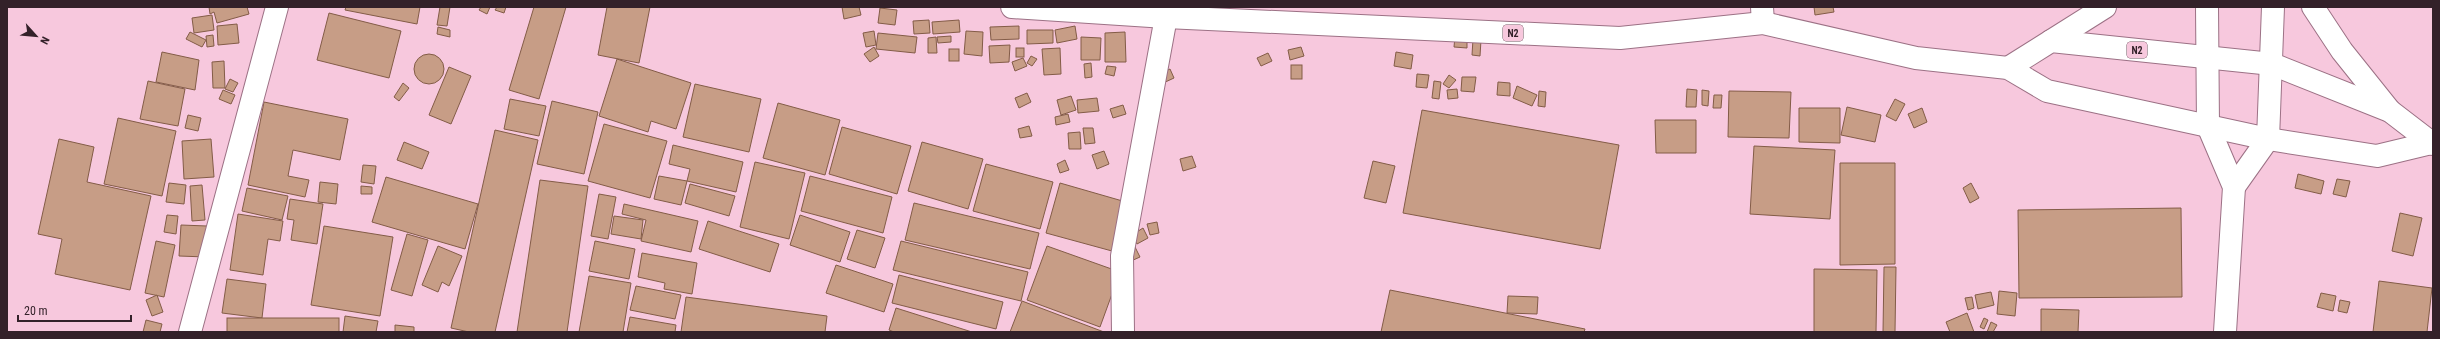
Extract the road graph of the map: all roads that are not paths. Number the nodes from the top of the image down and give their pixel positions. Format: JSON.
{"nodes":[{"id":1,"x":277,"y":7,"type":"edge"},
{"id":2,"x":1012,"y":7,"type":"edge"},
{"id":3,"x":2105,"y":7,"type":"edge"},
{"id":4,"x":2207,"y":7,"type":"edge"},
{"id":5,"x":2273,"y":7,"type":"edge"},
{"id":6,"x":2313,"y":7,"type":"edge"},
{"id":7,"x":1166,"y":12,"type":"edge"},
{"id":8,"x":1762,"y":15,"type":"edge"},
{"id":9,"x":2051,"y":41,"type":"junction"},
{"id":10,"x":2206,"y":57,"type":"junction"},
{"id":11,"x":2272,"y":64,"type":"junction"},
{"id":12,"x":2008,"y":68,"type":"junction"},
{"id":13,"x":2390,"y":111,"type":"junction"},
{"id":14,"x":2208,"y":126,"type":"junction"},
{"id":15,"x":2268,"y":139,"type":"junction"},
{"id":16,"x":2432,"y":144,"type":"edge"},
{"id":17,"x":2234,"y":187,"type":"junction"},
{"id":18,"x":190,"y":332,"type":"edge"},
{"id":19,"x":1122,"y":332,"type":"edge"},
{"id":20,"x":2225,"y":332,"type":"edge"}],
"edges":[{"from":1,"to":18,"type":"main road"},
{"from":2,"to":7,"type":"main road","number":"N2"},
{"from":3,"to":9,"type":"main road"},
{"from":4,"to":10,"type":"main road"},
{"from":5,"to":11,"type":"main road"},
{"from":6,"to":13,"type":"main road"},
{"from":7,"to":8,"type":"main road","number":"N2"},
{"from":7,"to":19,"type":"main road"},
{"from":8,"to":12,"type":"main road","number":"N2"},
{"from":9,"to":10,"type":"main road","number":"N2"},
{"from":9,"to":12,"type":"main road"},
{"from":10,"to":11,"type":"main road","number":"N2"},
{"from":10,"to":14,"type":"main road"},
{"from":11,"to":13,"type":"main road","number":"N2"},
{"from":11,"to":15,"type":"main road"},
{"from":12,"to":14,"type":"main road","number":"N2"},
{"from":13,"to":16,"type":"main road","number":"N2"},
{"from":14,"to":15,"type":"main road","number":"N2"},
{"from":14,"to":17,"type":"main road"},
{"from":15,"to":16,"type":"main road","number":"N2"},
{"from":15,"to":17,"type":"main road"},
{"from":17,"to":20,"type":"main road"}]}
